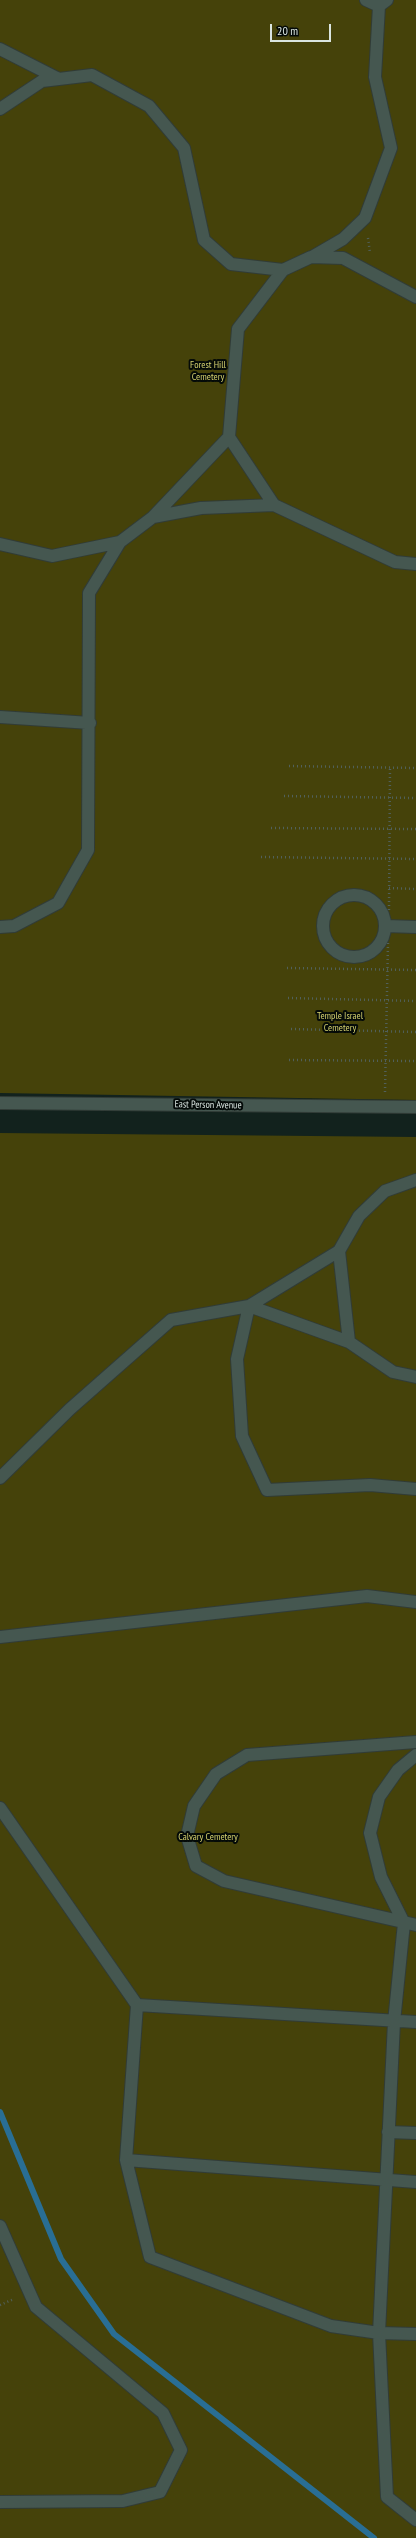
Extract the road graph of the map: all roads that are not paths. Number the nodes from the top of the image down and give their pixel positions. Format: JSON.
{"nodes":[{"id":1,"x":366,"y":0,"type":"edge"},
{"id":2,"x":383,"y":3,"type":"edge"},
{"id":3,"x":0,"y":49,"type":"edge"},
{"id":4,"x":59,"y":79,"type":"junction"},
{"id":5,"x":3,"y":106,"type":"edge"},
{"id":6,"x":311,"y":257,"type":"junction"},
{"id":7,"x":283,"y":270,"type":"junction"},
{"id":8,"x":416,"y":297,"type":"edge"},
{"id":9,"x":228,"y":437,"type":"junction"},
{"id":10,"x":274,"y":505,"type":"junction"},
{"id":11,"x":154,"y":517,"type":"junction"},
{"id":12,"x":120,"y":542,"type":"junction"},
{"id":13,"x":0,"y":544,"type":"edge"},
{"id":14,"x":416,"y":564,"type":"edge"},
{"id":15,"x":0,"y":717,"type":"edge"},
{"id":16,"x":90,"y":723,"type":"junction"},
{"id":17,"x":0,"y":927,"type":"edge"},
{"id":18,"x":387,"y":927,"type":"junction"},
{"id":19,"x":416,"y":927,"type":"edge"},
{"id":20,"x":0,"y":1103,"type":"edge"},
{"id":21,"x":416,"y":1106,"type":"edge"},
{"id":22,"x":416,"y":1180,"type":"edge"},
{"id":23,"x":339,"y":1251,"type":"junction"},
{"id":24,"x":249,"y":1306,"type":"junction"},
{"id":25,"x":349,"y":1342,"type":"junction"},
{"id":26,"x":416,"y":1377,"type":"edge"},
{"id":27,"x":0,"y":1478,"type":"edge"},
{"id":28,"x":416,"y":1489,"type":"edge"},
{"id":29,"x":416,"y":1602,"type":"edge"},
{"id":30,"x":0,"y":1637,"type":"edge"},
{"id":31,"x":416,"y":1742,"type":"edge"},
{"id":32,"x":416,"y":1755,"type":"edge"},
{"id":33,"x":0,"y":1808,"type":"edge"},
{"id":34,"x":410,"y":1924,"type":"edge"},
{"id":35,"x":136,"y":2006,"type":"junction"},
{"id":36,"x":394,"y":2022,"type":"junction"},
{"id":37,"x":416,"y":2022,"type":"edge"},
{"id":38,"x":388,"y":2132,"type":"junction"},
{"id":39,"x":416,"y":2133,"type":"edge"},
{"id":40,"x":126,"y":2160,"type":"junction"},
{"id":41,"x":386,"y":2181,"type":"junction"},
{"id":42,"x":416,"y":2182,"type":"edge"},
{"id":43,"x":0,"y":2226,"type":"edge"},
{"id":44,"x":378,"y":2333,"type":"junction"},
{"id":45,"x":416,"y":2334,"type":"edge"},
{"id":46,"x":0,"y":2502,"type":"edge"},
{"id":47,"x":416,"y":2520,"type":"edge"}],
"edges":[{"from":1,"to":2,"type":"street"},
{"from":2,"to":6,"type":"street"},
{"from":3,"to":4,"type":"street"},
{"from":4,"to":5,"type":"street"},
{"from":4,"to":7,"type":"street"},
{"from":6,"to":7,"type":"street"},
{"from":6,"to":8,"type":"street"},
{"from":7,"to":9,"type":"street"},
{"from":9,"to":10,"type":"street"},
{"from":9,"to":11,"type":"street"},
{"from":10,"to":11,"type":"street"},
{"from":10,"to":14,"type":"street"},
{"from":11,"to":12,"type":"street"},
{"from":12,"to":13,"type":"street"},
{"from":12,"to":16,"type":"street"},
{"from":15,"to":16,"type":"street"},
{"from":16,"to":17,"type":"street"},
{"from":18,"to":18,"type":"street"},
{"from":18,"to":19,"type":"street"},
{"from":20,"to":21,"type":"street","name":"East Person Avenue"},
{"from":22,"to":23,"type":"street"},
{"from":23,"to":24,"type":"street"},
{"from":23,"to":25,"type":"street"},
{"from":24,"to":25,"type":"street"},
{"from":24,"to":27,"type":"street"},
{"from":24,"to":28,"type":"street"},
{"from":25,"to":26,"type":"street"},
{"from":29,"to":30,"type":"street"},
{"from":31,"to":34,"type":"street"},
{"from":32,"to":34,"type":"street"},
{"from":33,"to":35,"type":"street"},
{"from":34,"to":36,"type":"street"},
{"from":35,"to":36,"type":"street"},
{"from":35,"to":40,"type":"street"},
{"from":36,"to":37,"type":"street"},
{"from":36,"to":38,"type":"street"},
{"from":38,"to":39,"type":"street"},
{"from":38,"to":41,"type":"street"},
{"from":40,"to":41,"type":"street"},
{"from":40,"to":44,"type":"street"},
{"from":41,"to":42,"type":"street"},
{"from":41,"to":44,"type":"street"},
{"from":43,"to":46,"type":"street"},
{"from":44,"to":45,"type":"street"},
{"from":44,"to":47,"type":"street"}]}
